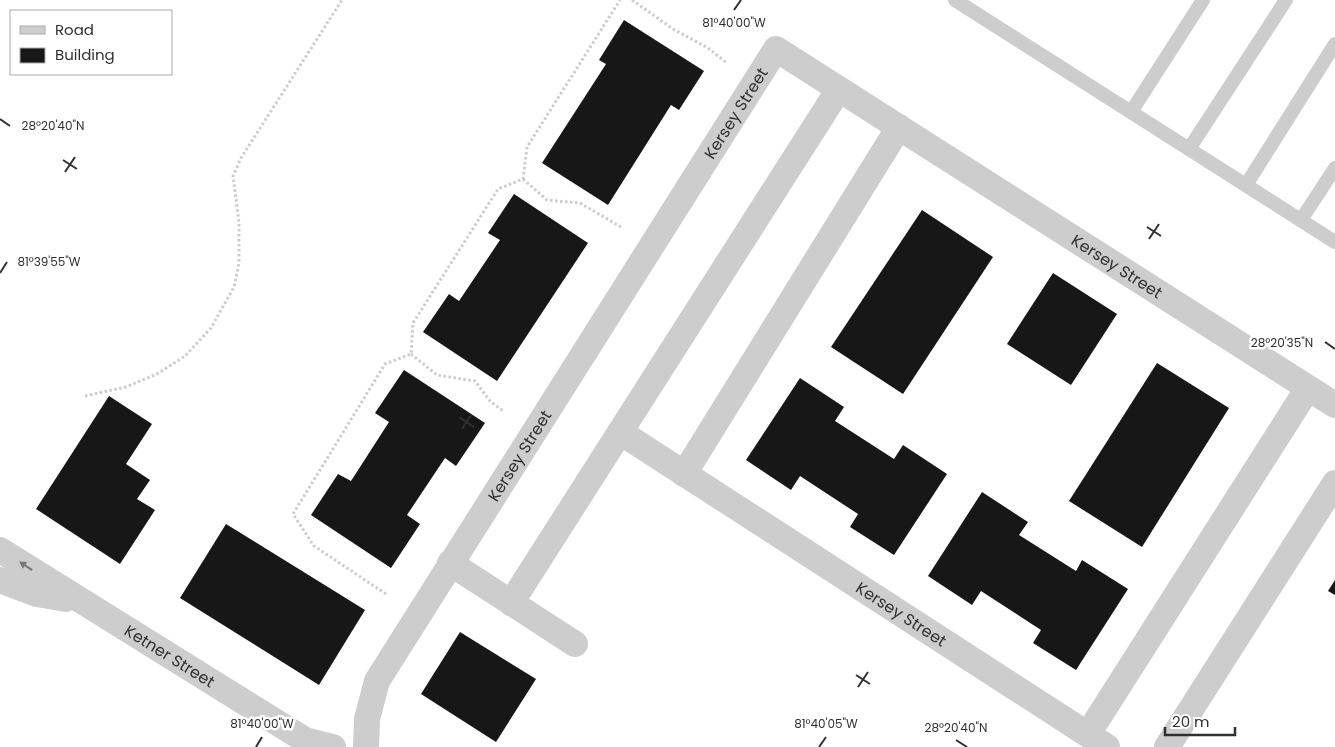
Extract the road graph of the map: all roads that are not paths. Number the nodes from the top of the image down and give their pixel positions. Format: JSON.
{"nodes":[{"id":1,"x":955,"y":0,"type":"edge"},
{"id":2,"x":1203,"y":0,"type":"edge"},
{"id":3,"x":1286,"y":0,"type":"edge"},
{"id":4,"x":1335,"y":44,"type":"edge"},
{"id":5,"x":839,"y":89,"type":"junction"},
{"id":6,"x":1130,"y":112,"type":"junction"},
{"id":7,"x":899,"y":127,"type":"junction"},
{"id":8,"x":1189,"y":149,"type":"junction"},
{"id":9,"x":1335,"y":168,"type":"edge"},
{"id":10,"x":1246,"y":185,"type":"junction"},
{"id":11,"x":1301,"y":220,"type":"junction"},
{"id":12,"x":1335,"y":242,"type":"edge"},
{"id":13,"x":1308,"y":388,"type":"junction"},
{"id":14,"x":1335,"y":405,"type":"edge"},
{"id":15,"x":620,"y":432,"type":"junction"},
{"id":16,"x":684,"y":474,"type":"junction"},
{"id":17,"x":1335,"y":483,"type":"edge"},
{"id":18,"x":0,"y":550,"type":"edge"},
{"id":19,"x":450,"y":564,"type":"junction"},
{"id":20,"x":0,"y":580,"type":"edge"},
{"id":21,"x":82,"y":602,"type":"junction"},
{"id":22,"x":511,"y":603,"type":"junction"},
{"id":23,"x":575,"y":644,"type":"dead end"},
{"id":24,"x":1097,"y":741,"type":"edge"},
{"id":25,"x":333,"y":747,"type":"edge"},
{"id":26,"x":366,"y":747,"type":"edge"},
{"id":27,"x":1167,"y":747,"type":"edge"}],
"edges":[{"from":1,"to":6,"type":"lane"},
{"from":2,"to":6,"type":"lane"},
{"from":3,"to":8,"type":"lane"},
{"from":4,"to":10,"type":"lane"},
{"from":5,"to":7,"type":"street","name":"Kersey Street"},
{"from":5,"to":15,"type":"street"},
{"from":5,"to":19,"type":"street","name":"Kersey Street"},
{"from":6,"to":8,"type":"lane"},
{"from":7,"to":13,"type":"street","name":"Kersey Street"},
{"from":7,"to":16,"type":"street"},
{"from":8,"to":10,"type":"lane"},
{"from":9,"to":11,"type":"lane"},
{"from":10,"to":11,"type":"lane"},
{"from":11,"to":12,"type":"lane"},
{"from":13,"to":14,"type":"street","name":"Kersey Street"},
{"from":13,"to":24,"type":"street"},
{"from":15,"to":16,"type":"street","name":"Kersey Street"},
{"from":15,"to":22,"type":"street"},
{"from":16,"to":24,"type":"street","name":"Kersey Street"},
{"from":17,"to":27,"type":"street"},
{"from":21,"to":18,"type":"street","one_way":true},
{"from":19,"to":22,"type":"street"},
{"from":19,"to":26,"type":"street","name":"Kersey Street"},
{"from":20,"to":21,"type":"street","name":"Ketner Street"},
{"from":21,"to":25,"type":"street","name":"Ketner Street"},
{"from":22,"to":23,"type":"street"}]}
